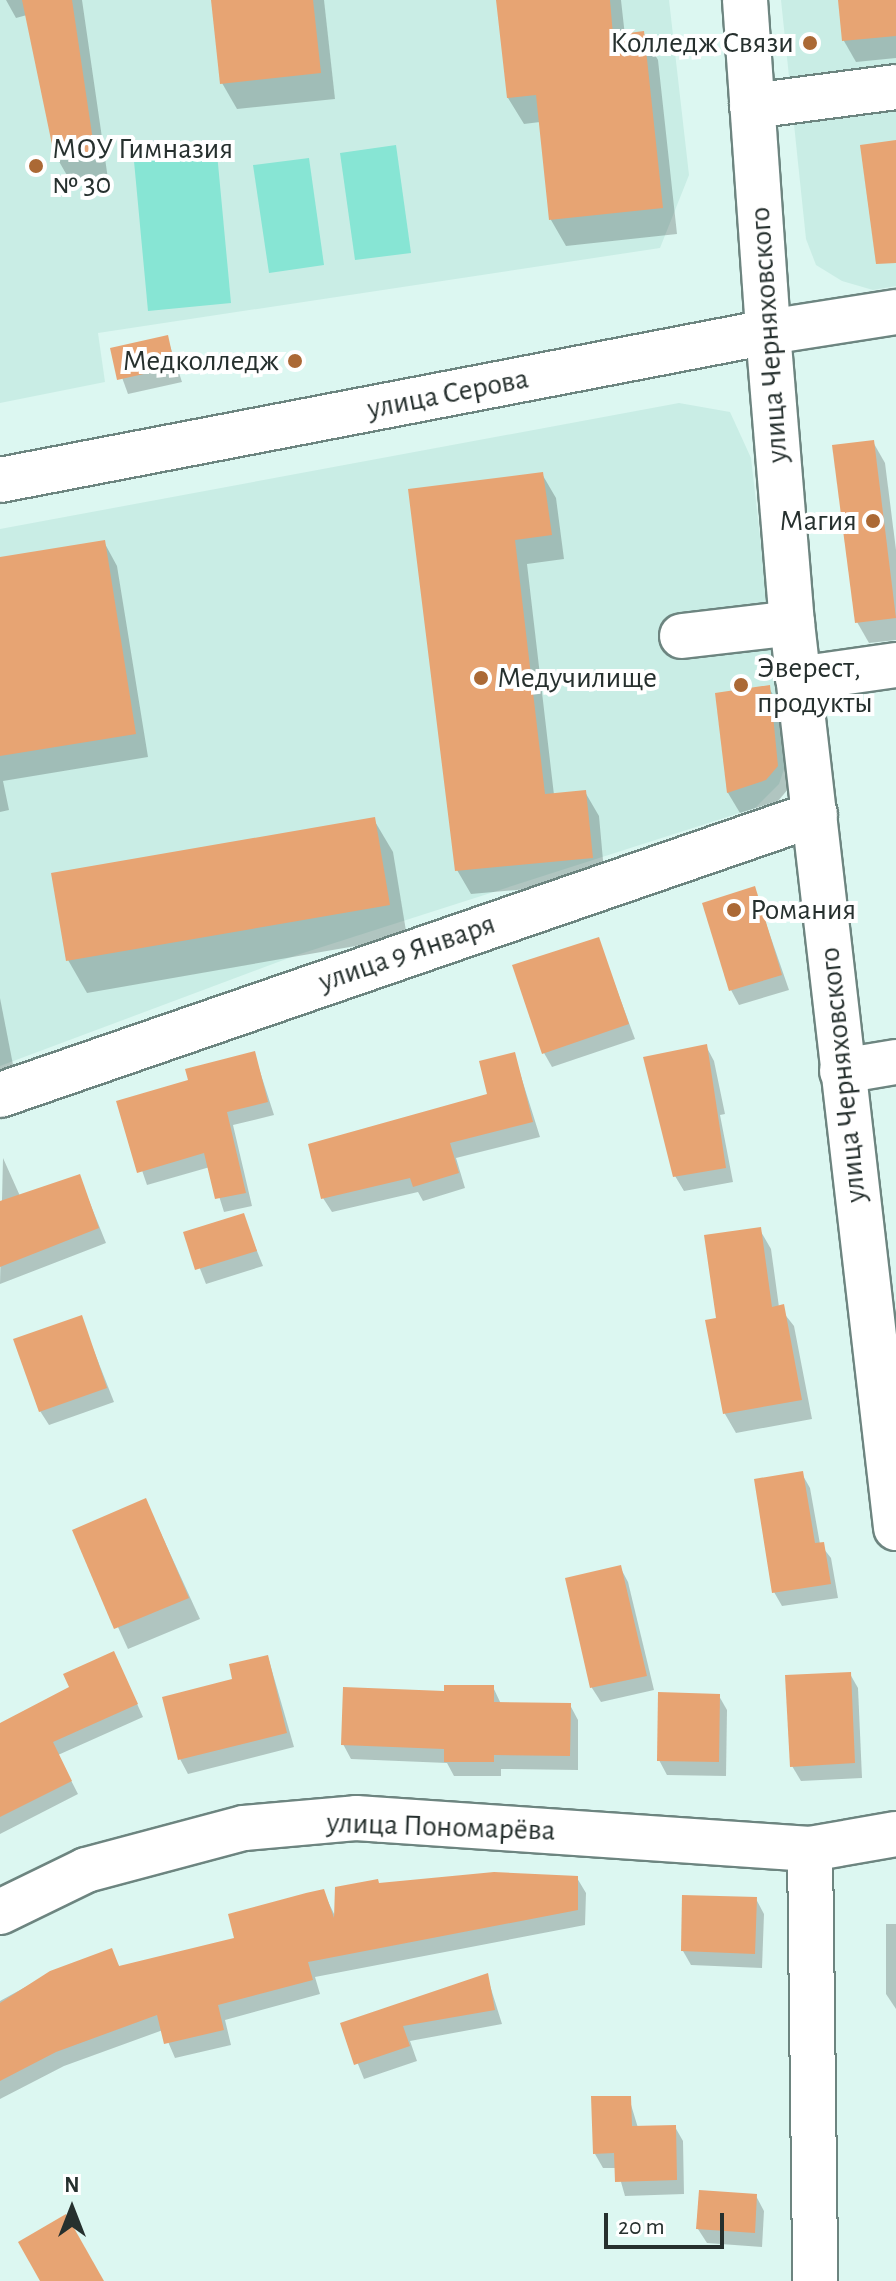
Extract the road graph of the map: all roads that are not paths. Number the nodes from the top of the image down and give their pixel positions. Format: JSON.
{"nodes":[{"id":1,"x":745,"y":0,"type":"edge"},
{"id":2,"x":896,"y":87,"type":"edge"},
{"id":3,"x":752,"y":106,"type":"junction"},
{"id":4,"x":896,"y":312,"type":"edge"},
{"id":5,"x":768,"y":332,"type":"junction"},
{"id":6,"x":0,"y":480,"type":"edge"},
{"id":7,"x":792,"y":623,"type":"junction"},
{"id":8,"x":682,"y":636,"type":"dead end"},
{"id":9,"x":896,"y":665,"type":"edge"},
{"id":10,"x":798,"y":679,"type":"junction"},
{"id":11,"x":815,"y":814,"type":"junction"},
{"id":12,"x":896,"y":1062,"type":"edge"},
{"id":13,"x":842,"y":1071,"type":"junction"},
{"id":14,"x":0,"y":1095,"type":"edge"},
{"id":15,"x":896,"y":1528,"type":"edge"},
{"id":16,"x":896,"y":1834,"type":"edge"},
{"id":17,"x":810,"y":1849,"type":"junction"},
{"id":18,"x":0,"y":1912,"type":"edge"},
{"id":19,"x":815,"y":2281,"type":"edge"}],
"edges":[{"from":1,"to":3,"type":"street","name":"улица Черняховского"},
{"from":2,"to":3,"type":"street"},
{"from":3,"to":5,"type":"street","name":"улица Черняховского"},
{"from":4,"to":5,"type":"street","name":"улица Серова"},
{"from":5,"to":6,"type":"street","name":"улица Серова"},
{"from":5,"to":7,"type":"street","name":"улица Черняховского"},
{"from":7,"to":8,"type":"street"},
{"from":7,"to":10,"type":"street","name":"улица Черняховского"},
{"from":9,"to":10,"type":"street"},
{"from":10,"to":11,"type":"street","name":"улица Черняховского"},
{"from":11,"to":13,"type":"street","name":"улица Черняховского"},
{"from":11,"to":14,"type":"street","name":"улица 9 Января"},
{"from":12,"to":13,"type":"street"},
{"from":13,"to":15,"type":"street","name":"улица Черняховского"},
{"from":16,"to":17,"type":"street","name":"улица Пономарёва"},
{"from":17,"to":18,"type":"street","name":"улица Пономарёва"},
{"from":17,"to":19,"type":"street"}]}
